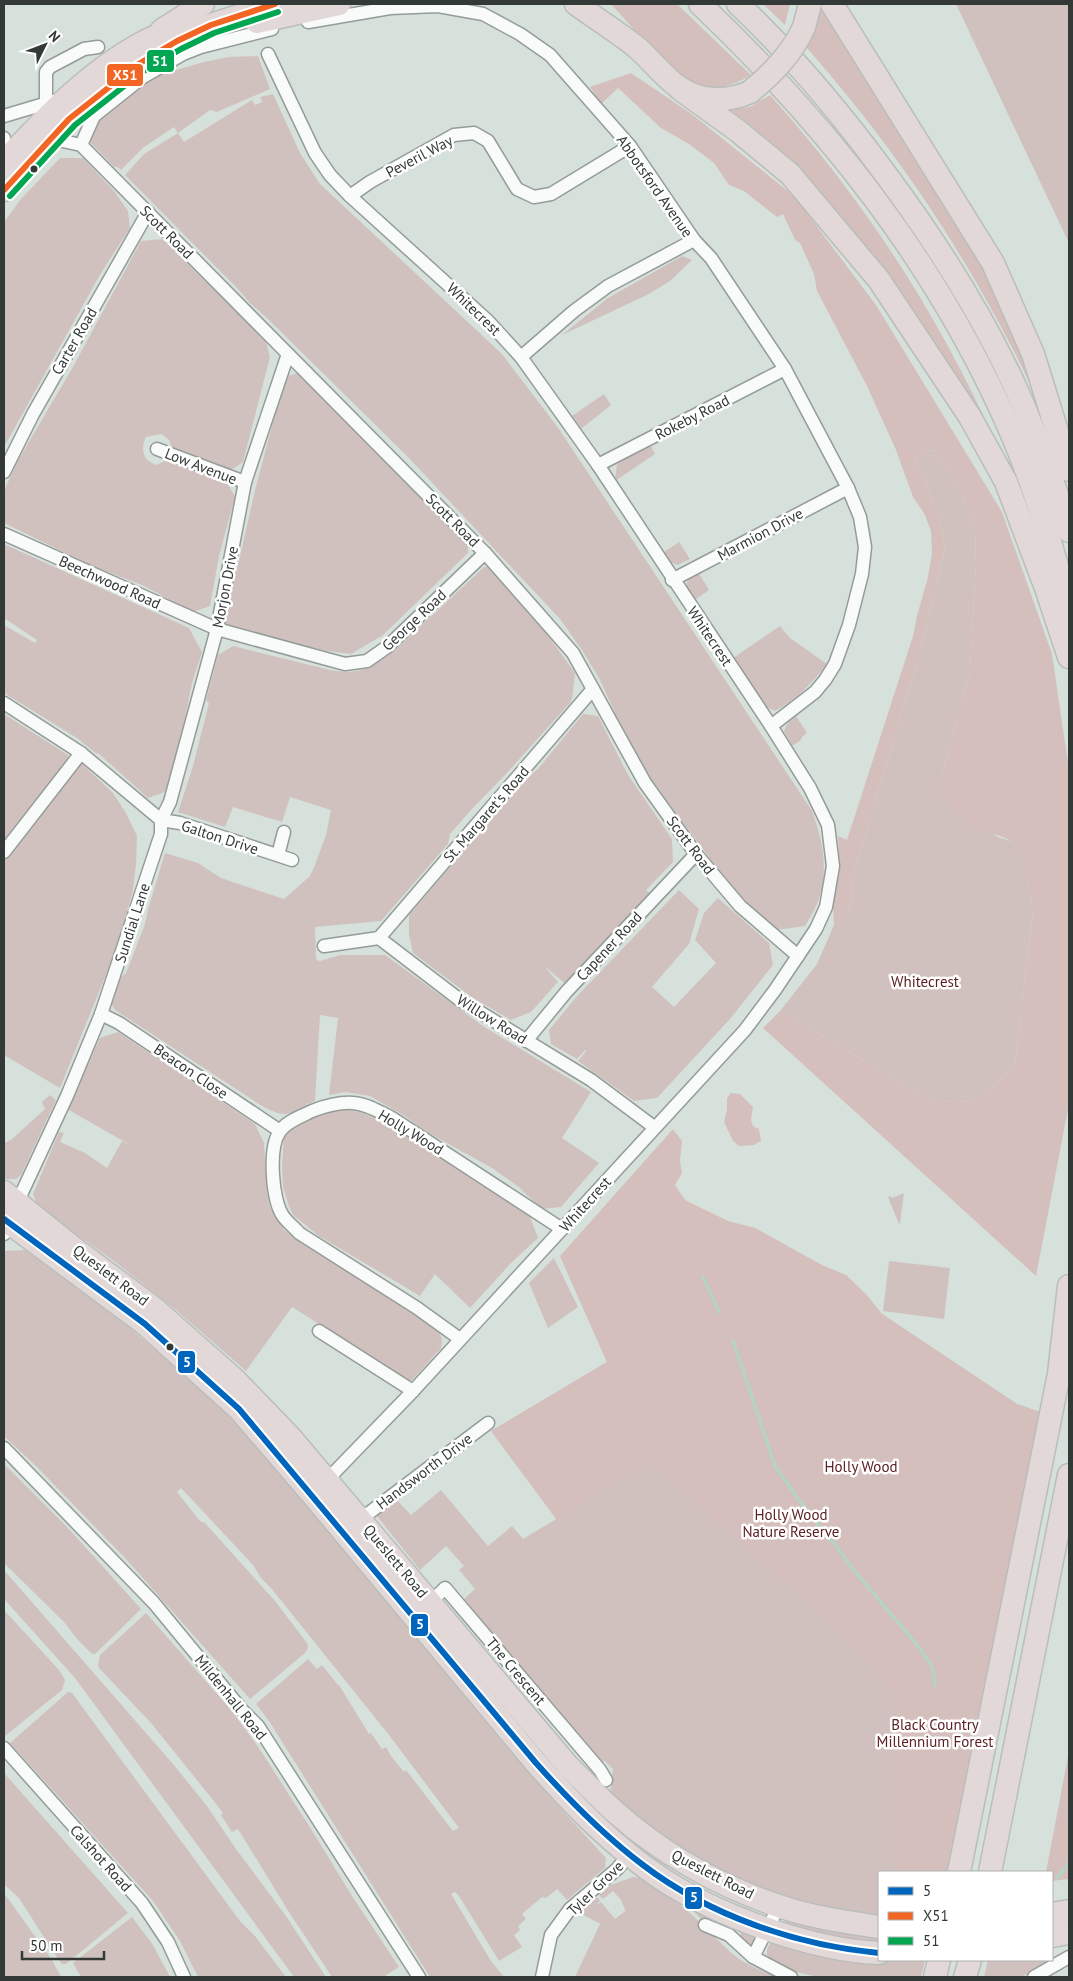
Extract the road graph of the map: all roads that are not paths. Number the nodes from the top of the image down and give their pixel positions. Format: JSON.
{"nodes":[{"id":1,"x":202,"y":4,"type":"edge"},
{"id":2,"x":236,"y":4,"type":"edge"},
{"id":3,"x":275,"y":4,"type":"edge"},
{"id":4,"x":339,"y":4,"type":"edge"},
{"id":5,"x":576,"y":4,"type":"edge"},
{"id":6,"x":601,"y":4,"type":"edge"},
{"id":7,"x":700,"y":4,"type":"edge"},
{"id":8,"x":738,"y":4,"type":"edge"},
{"id":9,"x":810,"y":4,"type":"edge"},
{"id":10,"x":832,"y":4,"type":"edge"},
{"id":11,"x":799,"y":18,"type":"edge"},
{"id":12,"x":145,"y":41,"type":"junction"},
{"id":13,"x":177,"y":41,"type":"junction"},
{"id":14,"x":98,"y":47,"type":"dead end"},
{"id":15,"x":636,"y":47,"type":"junction"},
{"id":16,"x":268,"y":54,"type":"dead end"},
{"id":17,"x":680,"y":89,"type":"junction"},
{"id":18,"x":55,"y":102,"type":"junction"},
{"id":19,"x":4,"y":116,"type":"edge"},
{"id":20,"x":4,"y":138,"type":"edge"},
{"id":21,"x":49,"y":138,"type":"junction"},
{"id":22,"x":81,"y":145,"type":"junction"},
{"id":23,"x":630,"y":146,"type":"junction"},
{"id":24,"x":4,"y":150,"type":"edge"},
{"id":25,"x":4,"y":162,"type":"edge"},
{"id":26,"x":4,"y":190,"type":"edge"},
{"id":27,"x":350,"y":196,"type":"junction"},
{"id":28,"x":148,"y":212,"type":"junction"},
{"id":29,"x":694,"y":240,"type":"junction"},
{"id":30,"x":288,"y":354,"type":"junction"},
{"id":31,"x":521,"y":357,"type":"junction"},
{"id":32,"x":785,"y":369,"type":"junction"},
{"id":33,"x":157,"y":449,"type":"dead end"},
{"id":34,"x":598,"y":465,"type":"junction"},
{"id":35,"x":1069,"y":470,"type":"edge"},
{"id":36,"x":4,"y":472,"type":"edge"},
{"id":37,"x":245,"y":482,"type":"junction"},
{"id":38,"x":848,"y":488,"type":"junction"},
{"id":39,"x":1069,"y":531,"type":"edge"},
{"id":40,"x":4,"y":534,"type":"edge"},
{"id":41,"x":485,"y":552,"type":"junction"},
{"id":42,"x":672,"y":580,"type":"junction"},
{"id":43,"x":1069,"y":612,"type":"edge"},
{"id":44,"x":217,"y":629,"type":"junction"},
{"id":45,"x":1069,"y":657,"type":"edge"},
{"id":46,"x":594,"y":689,"type":"junction"},
{"id":47,"x":4,"y":703,"type":"edge"},
{"id":48,"x":771,"y":726,"type":"junction"},
{"id":49,"x":81,"y":753,"type":"junction"},
{"id":50,"x":161,"y":820,"type":"junction"},
{"id":51,"x":284,"y":832,"type":"dead end"},
{"id":52,"x":4,"y":852,"type":"edge"},
{"id":53,"x":696,"y":854,"type":"junction"},
{"id":54,"x":278,"y":855,"type":"junction"},
{"id":55,"x":292,"y":860,"type":"dead end"},
{"id":56,"x":379,"y":938,"type":"junction"},
{"id":57,"x":324,"y":946,"type":"dead end"},
{"id":58,"x":798,"y":956,"type":"junction"},
{"id":59,"x":101,"y":1014,"type":"junction"},
{"id":60,"x":526,"y":1041,"type":"junction"},
{"id":61,"x":654,"y":1127,"type":"junction"},
{"id":62,"x":280,"y":1131,"type":"junction"},
{"id":63,"x":8,"y":1215,"type":"edge"},
{"id":64,"x":562,"y":1229,"type":"junction"},
{"id":65,"x":1069,"y":1286,"type":"edge"},
{"id":66,"x":319,"y":1331,"type":"dead end"},
{"id":67,"x":460,"y":1339,"type":"junction"},
{"id":68,"x":413,"y":1391,"type":"junction"},
{"id":69,"x":488,"y":1423,"type":"dead end"},
{"id":70,"x":4,"y":1448,"type":"edge"},
{"id":71,"x":1069,"y":1475,"type":"edge"},
{"id":72,"x":320,"y":1487,"type":"junction"},
{"id":73,"x":361,"y":1519,"type":"junction"},
{"id":74,"x":422,"y":1609,"type":"junction"},
{"id":75,"x":4,"y":1748,"type":"edge"},
{"id":76,"x":604,"y":1771,"type":"dead end"},
{"id":77,"x":629,"y":1855,"type":"junction"},
{"id":78,"x":959,"y":1871,"type":"edge"},
{"id":79,"x":990,"y":1871,"type":"edge"},
{"id":80,"x":779,"y":1906,"type":"junction"},
{"id":81,"x":1069,"y":1911,"type":"edge"},
{"id":82,"x":1053,"y":1914,"type":"edge"},
{"id":83,"x":705,"y":1926,"type":"dead end"},
{"id":84,"x":878,"y":1927,"type":"edge"},
{"id":85,"x":768,"y":1930,"type":"junction"},
{"id":86,"x":1069,"y":1933,"type":"edge"},
{"id":87,"x":1053,"y":1936,"type":"edge"},
{"id":88,"x":878,"y":1953,"type":"edge"},
{"id":89,"x":753,"y":1957,"type":"junction"},
{"id":90,"x":1069,"y":1957,"type":"edge"},
{"id":91,"x":939,"y":1961,"type":"edge"},
{"id":92,"x":970,"y":1961,"type":"edge"},
{"id":93,"x":184,"y":1977,"type":"edge"},
{"id":94,"x":419,"y":1977,"type":"edge"},
{"id":95,"x":542,"y":1977,"type":"edge"},
{"id":96,"x":791,"y":1977,"type":"edge"},
{"id":97,"x":935,"y":1977,"type":"edge"},
{"id":98,"x":966,"y":1977,"type":"edge"},
{"id":99,"x":1034,"y":1977,"type":"edge"}],
"edges":[{"from":1,"to":12,"type":"highway"},
{"from":2,"to":12,"type":"highway"},
{"from":3,"to":13,"type":"highway"},
{"from":4,"to":13,"type":"highway"},
{"from":5,"to":15,"type":"highway"},
{"from":6,"to":15,"type":"highway"},
{"from":7,"to":43,"type":"highway"},
{"from":8,"to":39,"type":"highway"},
{"from":9,"to":11,"type":"highway"},
{"from":10,"to":35,"type":"highway"},
{"from":11,"to":17,"type":"highway","bridge":true},
{"from":12,"to":18,"type":"highway"},
{"from":13,"to":21,"type":"highway"},
{"from":14,"to":18,"type":"street"},
{"from":15,"to":17,"type":"highway"},
{"from":16,"to":27,"type":"street","name":"Whitecrest"},
{"from":17,"to":45,"type":"highway"},
{"from":18,"to":19,"type":"street"},
{"from":18,"to":25,"type":"highway"},
{"from":20,"to":24,"type":"street"},
{"from":21,"to":22,"type":"street"},
{"from":21,"to":26,"type":"highway"},
{"from":22,"to":23,"type":"street","name":"Abbotsford Avenue"},
{"from":22,"to":28,"type":"street","name":"Scott Road"},
{"from":23,"to":27,"type":"street","name":"Peveril Way"},
{"from":23,"to":29,"type":"street","name":"Abbotsford Avenue"},
{"from":27,"to":31,"type":"street","name":"Whitecrest"},
{"from":28,"to":30,"type":"street","name":"Scott Road"},
{"from":28,"to":36,"type":"street","name":"Carter Road"},
{"from":29,"to":31,"type":"street"},
{"from":29,"to":32,"type":"street","name":"Abbotsford Avenue"},
{"from":30,"to":37,"type":"street","name":"Morjon Drive"},
{"from":30,"to":41,"type":"street","name":"Scott Road"},
{"from":31,"to":34,"type":"street","name":"Whitecrest"},
{"from":32,"to":34,"type":"street","name":"Rokeby Road"},
{"from":32,"to":38,"type":"street","name":"Abbotsford Avenue"},
{"from":33,"to":37,"type":"street","name":"Low Avenue"},
{"from":34,"to":42,"type":"street","name":"Whitecrest"},
{"from":37,"to":44,"type":"street","name":"Morjon Drive"},
{"from":38,"to":42,"type":"street","name":"Marmion Drive"},
{"from":38,"to":48,"type":"street","name":"Abbotsford Avenue"},
{"from":40,"to":44,"type":"street","name":"Beechwood Road"},
{"from":41,"to":44,"type":"street","name":"George Road"},
{"from":41,"to":46,"type":"street","name":"Scott Road"},
{"from":42,"to":48,"type":"street","name":"Whitecrest"},
{"from":44,"to":50,"type":"street","name":"Morjon Drive"},
{"from":46,"to":53,"type":"street","name":"Scott Road"},
{"from":46,"to":56,"type":"street","name":"St. Margaret's Road"},
{"from":47,"to":49,"type":"street"},
{"from":48,"to":58,"type":"street","name":"Whitecrest"},
{"from":49,"to":50,"type":"street"},
{"from":49,"to":52,"type":"street"},
{"from":50,"to":54,"type":"street","name":"Galton Drive"},
{"from":50,"to":59,"type":"street","name":"Sundial Lane"},
{"from":51,"to":54,"type":"street","name":"Galton Drive"},
{"from":53,"to":58,"type":"street","name":"Scott Road"},
{"from":53,"to":60,"type":"street","name":"Capener Road"},
{"from":54,"to":55,"type":"street","name":"Galton Drive"},
{"from":56,"to":57,"type":"street"},
{"from":56,"to":60,"type":"street","name":"Willow Road"},
{"from":58,"to":61,"type":"street","name":"Whitecrest"},
{"from":59,"to":62,"type":"street","name":"Beacon Close"},
{"from":59,"to":63,"type":"street","name":"Sundial Lane"},
{"from":60,"to":61,"type":"street","name":"Willow Road"},
{"from":61,"to":64,"type":"street","name":"Whitecrest"},
{"from":62,"to":64,"type":"street","name":"Holly Wood"},
{"from":62,"to":67,"type":"street"},
{"from":63,"to":72,"type":"highway","name":"Queslett Road"},
{"from":64,"to":67,"type":"street","name":"Whitecrest"},
{"from":65,"to":78,"type":"highway"},
{"from":66,"to":68,"type":"street"},
{"from":67,"to":68,"type":"street","name":"Whitecrest"},
{"from":68,"to":72,"type":"street","name":"Whitecrest"},
{"from":69,"to":73,"type":"street","name":"Handsworth Drive"},
{"from":70,"to":94,"type":"street","name":"Mildenhall Road"},
{"from":71,"to":79,"type":"highway"},
{"from":72,"to":73,"type":"highway","name":"Queslett Road"},
{"from":72,"to":74,"type":"highway","name":"Queslett Road"},
{"from":73,"to":74,"type":"highway","name":"Queslett Road"},
{"from":74,"to":76,"type":"street","name":"The Crescent"},
{"from":74,"to":77,"type":"highway","name":"Queslett Road"},
{"from":74,"to":80,"type":"highway","name":"Queslett Road"},
{"from":75,"to":93,"type":"street","name":"Calshot Road"},
{"from":77,"to":85,"type":"highway","name":"Queslett Road"},
{"from":77,"to":95,"type":"street","name":"Tyler Grove"},
{"from":80,"to":84,"type":"highway","name":"Queslett Road"},
{"from":80,"to":85,"type":"street"},
{"from":81,"to":82,"type":"highway"},
{"from":83,"to":89,"type":"street"},
{"from":85,"to":88,"type":"highway","name":"Queslett Road"},
{"from":85,"to":89,"type":"street"},
{"from":86,"to":87,"type":"highway"},
{"from":89,"to":96,"type":"street"},
{"from":90,"to":99,"type":"street"},
{"from":91,"to":97,"type":"highway"},
{"from":92,"to":98,"type":"highway"}]}
